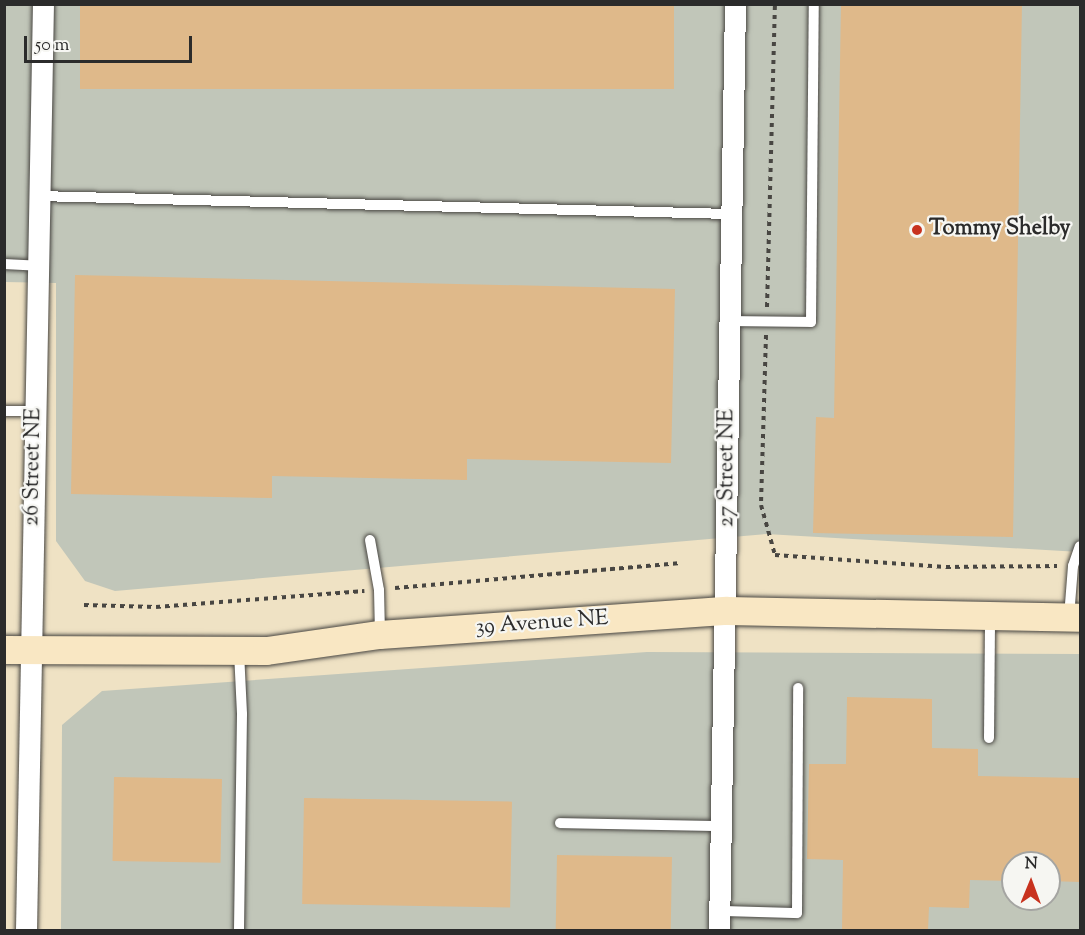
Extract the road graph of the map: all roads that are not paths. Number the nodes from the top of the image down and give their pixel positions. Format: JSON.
{"nodes":[{"id":1,"x":43,"y":4,"type":"edge"},
{"id":2,"x":735,"y":4,"type":"edge"},
{"id":3,"x":814,"y":4,"type":"edge"},
{"id":4,"x":39,"y":196,"type":"junction"},
{"id":5,"x":732,"y":214,"type":"junction"},
{"id":6,"x":4,"y":264,"type":"edge"},
{"id":7,"x":38,"y":266,"type":"junction"},
{"id":8,"x":731,"y":321,"type":"junction"},
{"id":9,"x":4,"y":411,"type":"edge"},
{"id":10,"x":35,"y":411,"type":"junction"},
{"id":11,"x":370,"y":540,"type":"dead end"},
{"id":12,"x":1080,"y":546,"type":"edge"},
{"id":13,"x":727,"y":611,"type":"junction"},
{"id":14,"x":990,"y":616,"type":"junction"},
{"id":15,"x":1075,"y":617,"type":"edge"},
{"id":16,"x":380,"y":635,"type":"junction"},
{"id":17,"x":18,"y":650,"type":"edge"},
{"id":18,"x":238,"y":652,"type":"junction"},
{"id":19,"x":798,"y":688,"type":"dead end"},
{"id":20,"x":989,"y":738,"type":"dead end"},
{"id":21,"x":560,"y":823,"type":"dead end"},
{"id":22,"x":722,"y":826,"type":"junction"},
{"id":23,"x":720,"y":921,"type":"edge"},
{"id":24,"x":26,"y":930,"type":"edge"},
{"id":25,"x":239,"y":930,"type":"edge"}],
"edges":[{"from":1,"to":4,"type":"street","name":"26 Street NE"},
{"from":2,"to":5,"type":"street","name":"27 Street NE"},
{"from":3,"to":8,"type":"lane"},
{"from":4,"to":5,"type":"lane"},
{"from":4,"to":7,"type":"street","name":"26 Street NE"},
{"from":5,"to":8,"type":"street","name":"27 Street NE"},
{"from":6,"to":7,"type":"lane"},
{"from":7,"to":10,"type":"street","name":"26 Street NE"},
{"from":8,"to":13,"type":"street","name":"27 Street NE"},
{"from":9,"to":10,"type":"lane"},
{"from":10,"to":17,"type":"street","name":"26 Street NE"},
{"from":11,"to":16,"type":"lane"},
{"from":12,"to":15,"type":"lane"},
{"from":13,"to":14,"type":"street","name":"39 Avenue NE"},
{"from":13,"to":16,"type":"street","name":"39 Avenue NE"},
{"from":13,"to":22,"type":"street","name":"27 Street NE"},
{"from":14,"to":15,"type":"street","name":"39 Avenue NE"},
{"from":14,"to":20,"type":"lane"},
{"from":16,"to":18,"type":"street","name":"39 Avenue NE"},
{"from":17,"to":18,"type":"street","name":"39 Avenue NE"},
{"from":17,"to":24,"type":"street","name":"26 Street NE"},
{"from":18,"to":25,"type":"lane"},
{"from":19,"to":23,"type":"lane"},
{"from":21,"to":22,"type":"lane"},
{"from":22,"to":23,"type":"street","name":"27 Street NE"}]}
